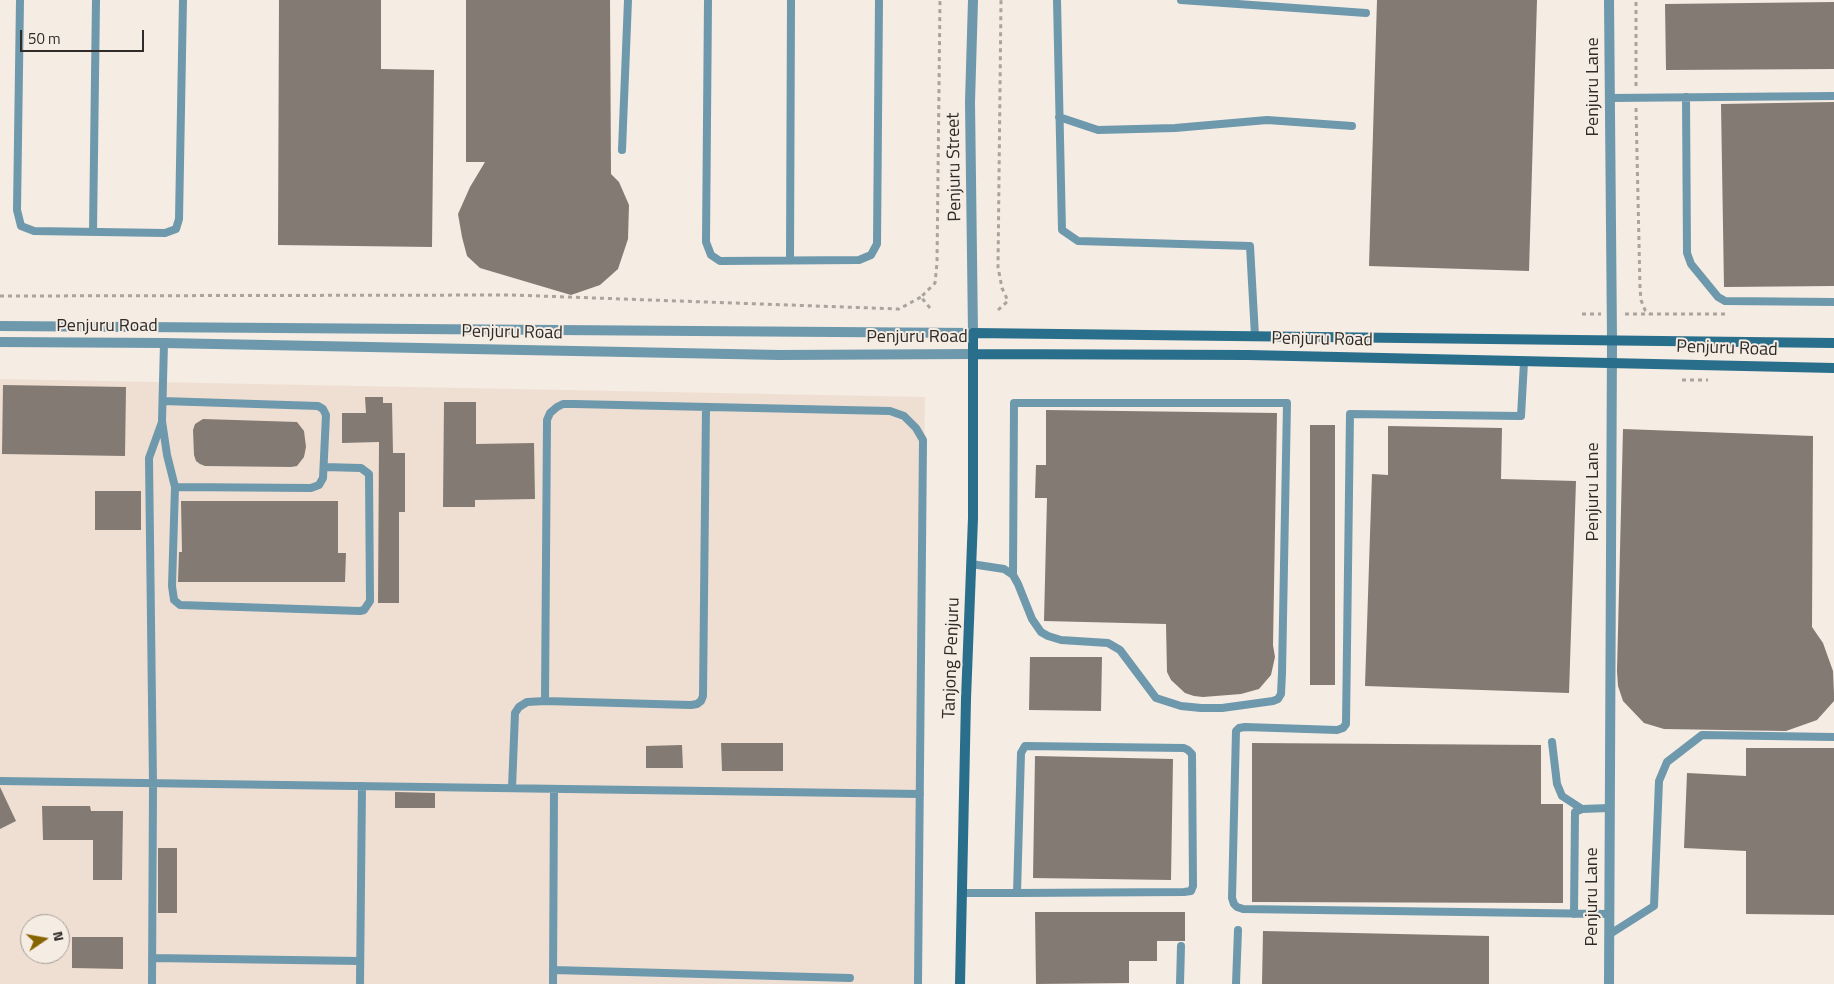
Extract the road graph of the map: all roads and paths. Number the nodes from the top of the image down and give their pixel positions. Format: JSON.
{"nodes":[{"id":1,"x":20,"y":0,"type":"edge"},
{"id":2,"x":96,"y":0,"type":"edge"},
{"id":3,"x":183,"y":0,"type":"edge"},
{"id":4,"x":628,"y":0,"type":"edge"},
{"id":5,"x":708,"y":0,"type":"edge"},
{"id":6,"x":791,"y":0,"type":"edge"},
{"id":7,"x":879,"y":0,"type":"edge"},
{"id":8,"x":940,"y":0,"type":"edge"},
{"id":9,"x":972,"y":0,"type":"edge"},
{"id":10,"x":1001,"y":0,"type":"edge"},
{"id":11,"x":1057,"y":0,"type":"edge"},
{"id":12,"x":1181,"y":0,"type":"edge"},
{"id":13,"x":1609,"y":0,"type":"edge"},
{"id":14,"x":1636,"y":0,"type":"edge"},
{"id":15,"x":1366,"y":13,"type":"dead end"},
{"id":16,"x":1834,"y":96,"type":"edge"},
{"id":17,"x":1686,"y":97,"type":"junction"},
{"id":18,"x":1610,"y":98,"type":"junction"},
{"id":19,"x":1636,"y":98,"type":"junction"},
{"id":20,"x":1059,"y":117,"type":"junction"},
{"id":21,"x":1352,"y":126,"type":"dead end"},
{"id":22,"x":622,"y":150,"type":"dead end"},
{"id":23,"x":93,"y":232,"type":"junction"},
{"id":24,"x":790,"y":260,"type":"junction"},
{"id":25,"x":0,"y":296,"type":"edge"},
{"id":26,"x":921,"y":297,"type":"junction"},
{"id":27,"x":1834,"y":302,"type":"edge"},
{"id":28,"x":930,"y":308,"type":"dead end"},
{"id":29,"x":998,"y":310,"type":"dead end"},
{"id":30,"x":1582,"y":314,"type":"dead end"},
{"id":31,"x":1612,"y":314,"type":"junction"},
{"id":32,"x":1650,"y":314,"type":"junction"},
{"id":33,"x":1728,"y":314,"type":"dead end"},
{"id":34,"x":0,"y":326,"type":"edge"},
{"id":35,"x":974,"y":334,"type":"junction"},
{"id":36,"x":1254,"y":336,"type":"junction"},
{"id":37,"x":1612,"y":340,"type":"junction"},
{"id":38,"x":0,"y":342,"type":"edge"},
{"id":39,"x":164,"y":343,"type":"junction"},
{"id":40,"x":1834,"y":343,"type":"edge"},
{"id":41,"x":974,"y":354,"type":"junction"},
{"id":42,"x":1524,"y":362,"type":"junction"},
{"id":43,"x":1612,"y":362,"type":"junction"},
{"id":44,"x":1834,"y":368,"type":"edge"},
{"id":45,"x":164,"y":401,"type":"junction"},
{"id":46,"x":706,"y":407,"type":"junction"},
{"id":47,"x":162,"y":421,"type":"junction"},
{"id":48,"x":324,"y":467,"type":"junction"},
{"id":49,"x":175,"y":487,"type":"junction"},
{"id":50,"x":971,"y":564,"type":"junction"},
{"id":51,"x":1013,"y":575,"type":"junction"},
{"id":52,"x":545,"y":701,"type":"junction"},
{"id":53,"x":1834,"y":737,"type":"edge"},
{"id":54,"x":1552,"y":742,"type":"dead end"},
{"id":55,"x":0,"y":781,"type":"edge"},
{"id":56,"x":153,"y":784,"type":"junction"},
{"id":57,"x":362,"y":786,"type":"junction"},
{"id":58,"x":512,"y":788,"type":"junction"},
{"id":59,"x":554,"y":788,"type":"junction"},
{"id":60,"x":920,"y":794,"type":"junction"},
{"id":61,"x":1609,"y":808,"type":"junction"},
{"id":62,"x":1582,"y":809,"type":"junction"},
{"id":63,"x":962,"y":893,"type":"junction"},
{"id":64,"x":1017,"y":893,"type":"junction"},
{"id":65,"x":1574,"y":914,"type":"junction"},
{"id":66,"x":1609,"y":914,"type":"junction"},
{"id":67,"x":1238,"y":930,"type":"dead end"},
{"id":68,"x":1610,"y":934,"type":"junction"},
{"id":69,"x":1181,"y":946,"type":"dead end"},
{"id":70,"x":152,"y":958,"type":"junction"},
{"id":71,"x":360,"y":962,"type":"junction"},
{"id":72,"x":553,"y":970,"type":"junction"},
{"id":73,"x":850,"y":978,"type":"dead end"},
{"id":74,"x":152,"y":984,"type":"edge"},
{"id":75,"x":360,"y":984,"type":"edge"},
{"id":76,"x":553,"y":984,"type":"edge"},
{"id":77,"x":918,"y":984,"type":"edge"},
{"id":78,"x":960,"y":984,"type":"edge"},
{"id":79,"x":1180,"y":984,"type":"edge"},
{"id":80,"x":1236,"y":984,"type":"edge"},
{"id":81,"x":1609,"y":984,"type":"edge"}],
"edges":[{"from":1,"to":23,"type":"lane"},
{"from":2,"to":23,"type":"lane"},
{"from":3,"to":23,"type":"lane"},
{"from":4,"to":22,"type":"lane"},
{"from":5,"to":24,"type":"lane"},
{"from":6,"to":24,"type":"lane"},
{"from":7,"to":24,"type":"lane"},
{"from":8,"to":26,"type":"path"},
{"from":9,"to":35,"type":"street","name":"Penjuru Street"},
{"from":10,"to":29,"type":"path"},
{"from":11,"to":20,"type":"lane"},
{"from":12,"to":15,"type":"lane"},
{"from":13,"to":18,"type":"street","name":"Penjuru Lane"},
{"from":14,"to":19,"type":"path"},
{"from":16,"to":17,"type":"lane"},
{"from":17,"to":19,"type":"lane"},
{"from":17,"to":27,"type":"lane"},
{"from":18,"to":19,"type":"lane"},
{"from":18,"to":31,"type":"street","name":"Penjuru Lane"},
{"from":19,"to":32,"type":"path"},
{"from":20,"to":21,"type":"lane"},
{"from":20,"to":36,"type":"lane"},
{"from":25,"to":26,"type":"path"},
{"from":26,"to":28,"type":"path"},
{"from":30,"to":31,"type":"path"},
{"from":31,"to":32,"type":"path"},
{"from":31,"to":37,"type":"street","name":"Penjuru Lane"},
{"from":32,"to":33,"type":"path"},
{"from":34,"to":35,"type":"street","name":"Penjuru Road"},
{"from":35,"to":36,"type":"main road","name":"Penjuru Road"},
{"from":35,"to":41,"type":"main road","name":"Tanjong Penjuru"},
{"from":36,"to":37,"type":"main road","name":"Penjuru Road"},
{"from":37,"to":40,"type":"main road","name":"Penjuru Road"},
{"from":37,"to":43,"type":"street","name":"Penjuru Lane"},
{"from":38,"to":39,"type":"street","name":"Penjuru Road"},
{"from":39,"to":41,"type":"street","name":"Penjuru Road"},
{"from":39,"to":45,"type":"lane"},
{"from":41,"to":42,"type":"main road","name":"Penjuru Road"},
{"from":41,"to":50,"type":"main road","name":"Tanjong Penjuru"},
{"from":42,"to":43,"type":"main road","name":"Penjuru Road"},
{"from":42,"to":65,"type":"lane"},
{"from":43,"to":44,"type":"main road","name":"Penjuru Road"},
{"from":43,"to":61,"type":"street","name":"Penjuru Lane"},
{"from":45,"to":47,"type":"lane"},
{"from":45,"to":48,"type":"lane"},
{"from":46,"to":52,"type":"lane"},
{"from":46,"to":52,"type":"lane"},
{"from":46,"to":60,"type":"lane"},
{"from":47,"to":49,"type":"lane"},
{"from":47,"to":56,"type":"lane"},
{"from":48,"to":49,"type":"lane"},
{"from":48,"to":49,"type":"lane"},
{"from":50,"to":51,"type":"lane"},
{"from":50,"to":63,"type":"main road","name":"Tanjong Penjuru"},
{"from":51,"to":51,"type":"lane"},
{"from":52,"to":58,"type":"lane"},
{"from":53,"to":68,"type":"lane"},
{"from":54,"to":62,"type":"lane"},
{"from":55,"to":56,"type":"lane"},
{"from":56,"to":57,"type":"lane"},
{"from":56,"to":70,"type":"lane"},
{"from":57,"to":58,"type":"lane"},
{"from":57,"to":71,"type":"lane"},
{"from":58,"to":59,"type":"lane"},
{"from":59,"to":60,"type":"lane"},
{"from":59,"to":72,"type":"lane"},
{"from":60,"to":77,"type":"lane"},
{"from":61,"to":62,"type":"lane"},
{"from":61,"to":66,"type":"street","name":"Penjuru Lane"},
{"from":62,"to":65,"type":"lane"},
{"from":63,"to":64,"type":"lane"},
{"from":63,"to":78,"type":"main road","name":"Tanjong Penjuru"},
{"from":64,"to":64,"type":"lane"},
{"from":65,"to":66,"type":"lane"},
{"from":66,"to":68,"type":"street","name":"Penjuru Lane"},
{"from":67,"to":80,"type":"lane"},
{"from":68,"to":81,"type":"street","name":"Penjuru Lane"},
{"from":69,"to":79,"type":"lane"},
{"from":70,"to":71,"type":"lane"},
{"from":70,"to":74,"type":"lane"},
{"from":71,"to":75,"type":"lane"},
{"from":72,"to":73,"type":"lane"},
{"from":72,"to":76,"type":"lane"}]}
